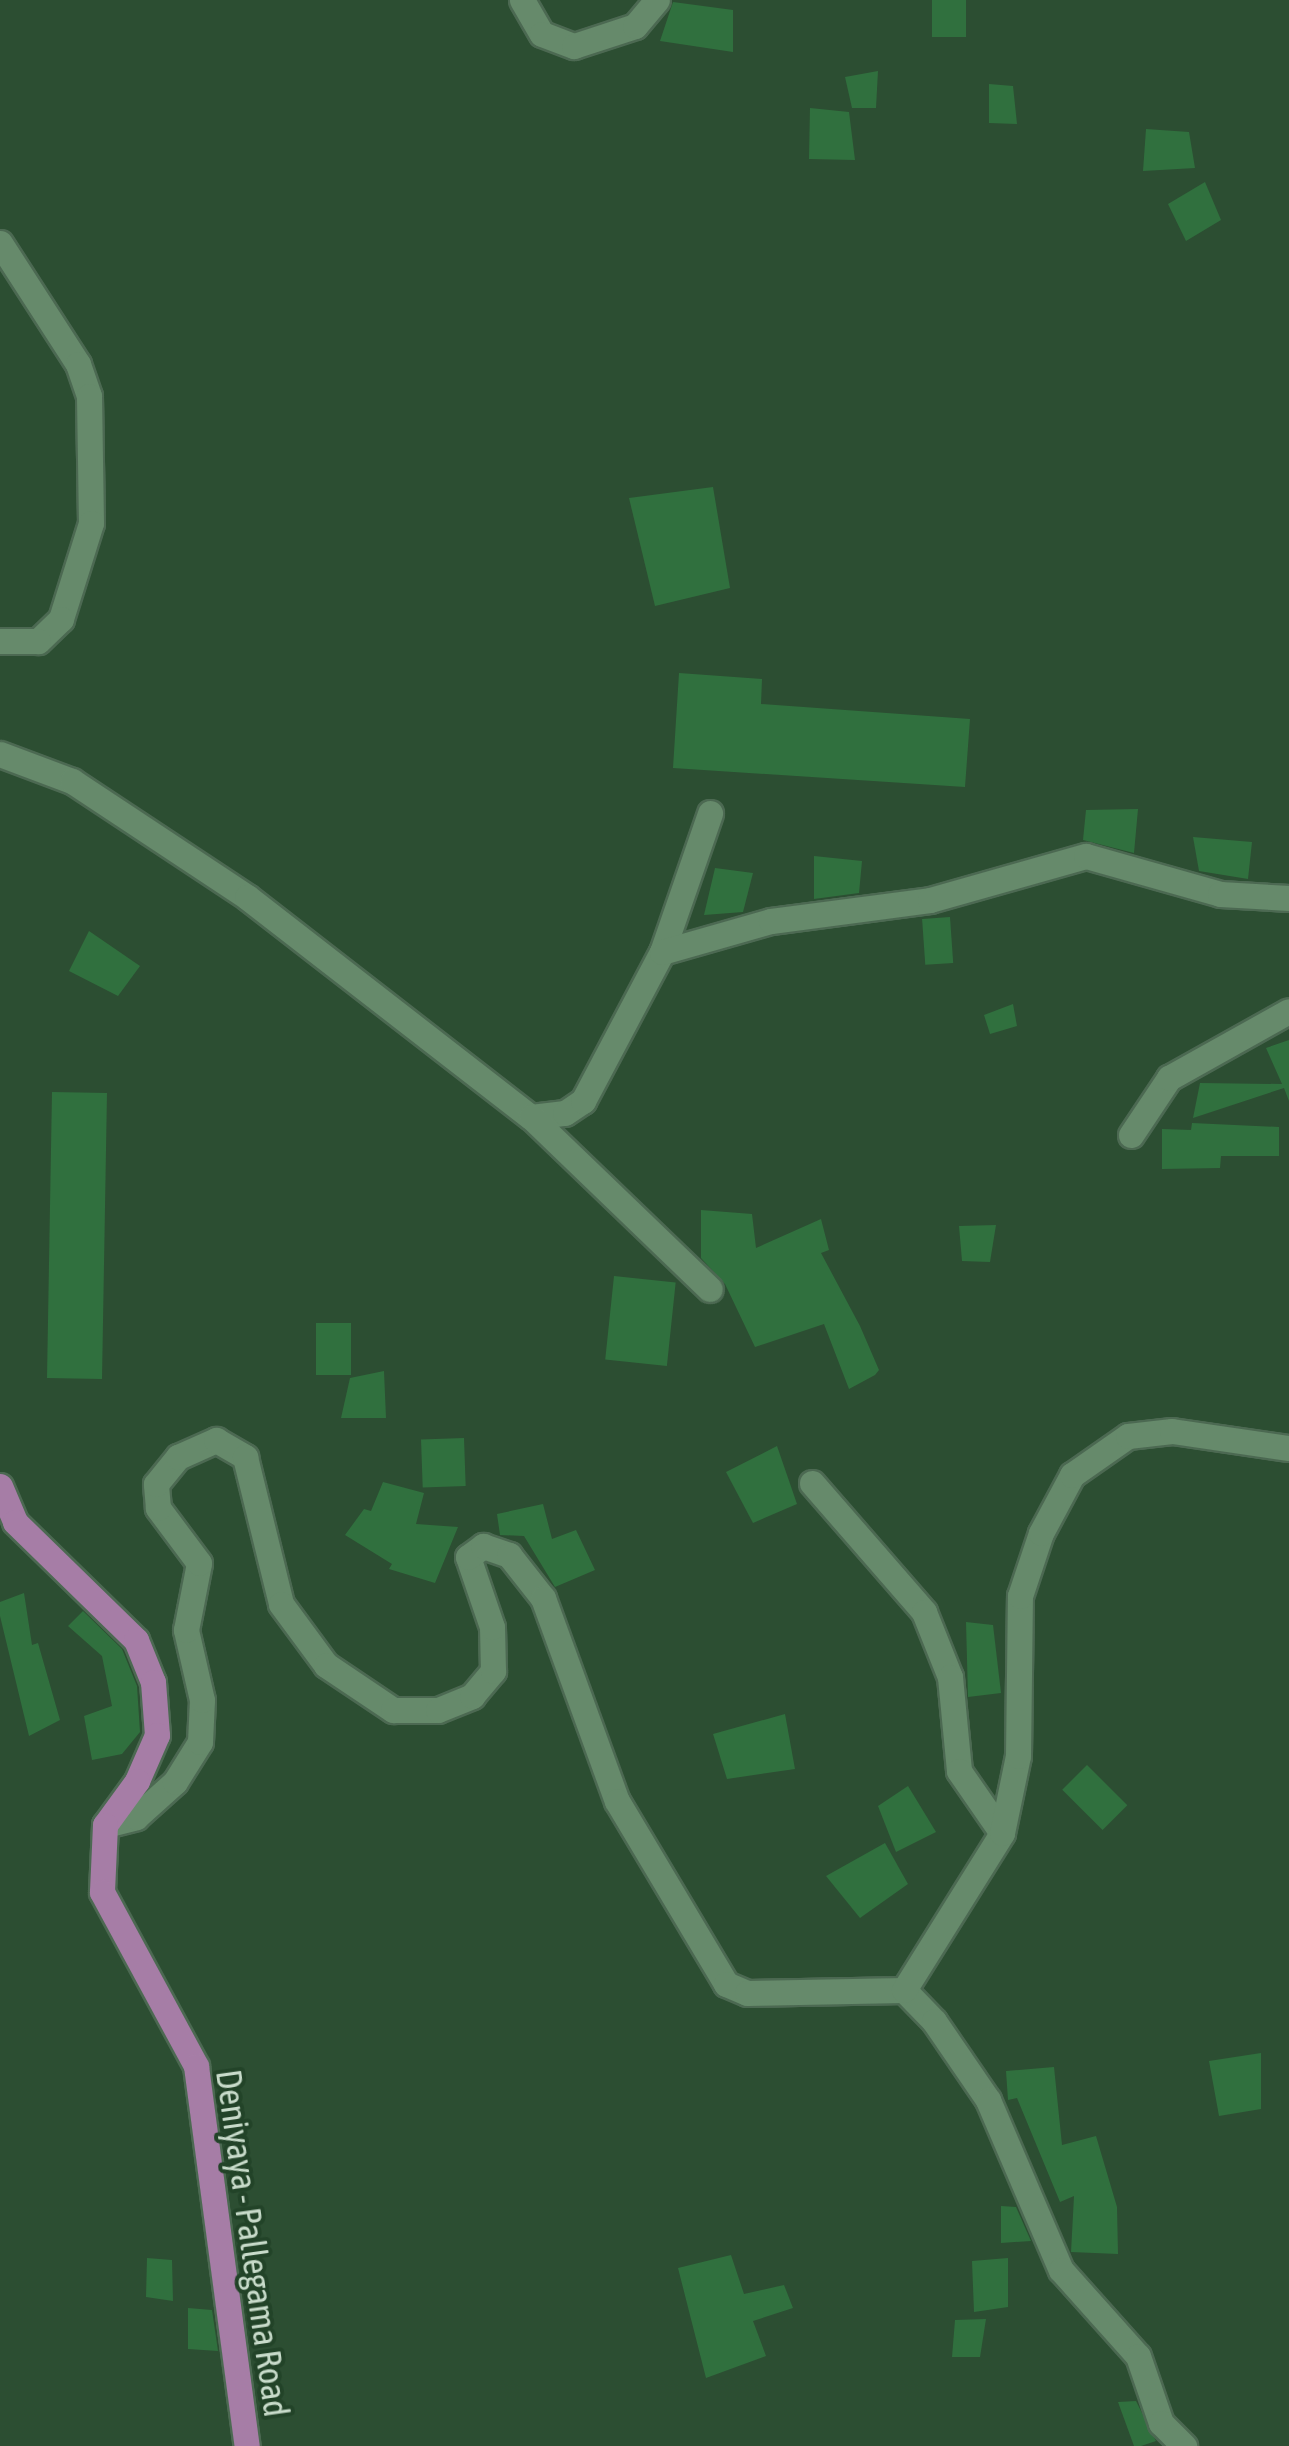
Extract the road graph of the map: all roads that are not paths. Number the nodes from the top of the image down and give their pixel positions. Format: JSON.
{"nodes":[{"id":1,"x":522,"y":0,"type":"edge"},
{"id":2,"x":657,"y":0,"type":"edge"},
{"id":3,"x":0,"y":243,"type":"edge"},
{"id":4,"x":0,"y":641,"type":"edge"},
{"id":5,"x":0,"y":754,"type":"edge"},
{"id":6,"x":710,"y":812,"type":"dead end"},
{"id":7,"x":1289,"y":898,"type":"edge"},
{"id":8,"x":662,"y":952,"type":"junction"},
{"id":9,"x":1289,"y":1011,"type":"edge"},
{"id":10,"x":531,"y":1117,"type":"junction"},
{"id":11,"x":1131,"y":1135,"type":"dead end"},
{"id":12,"x":710,"y":1289,"type":"dead end"},
{"id":13,"x":1289,"y":1448,"type":"edge"},
{"id":14,"x":812,"y":1483,"type":"dead end"},
{"id":15,"x":0,"y":1486,"type":"edge"},
{"id":16,"x":105,"y":1825,"type":"junction"},
{"id":17,"x":1002,"y":1833,"type":"junction"},
{"id":18,"x":904,"y":1990,"type":"junction"},
{"id":19,"x":247,"y":2446,"type":"edge"},
{"id":20,"x":1184,"y":2446,"type":"edge"}],
"edges":[{"from":1,"to":2,"type":"street"},
{"from":3,"to":4,"type":"street"},
{"from":5,"to":10,"type":"street"},
{"from":6,"to":8,"type":"street"},
{"from":7,"to":8,"type":"street"},
{"from":8,"to":10,"type":"street"},
{"from":9,"to":11,"type":"street"},
{"from":10,"to":12,"type":"street"},
{"from":13,"to":17,"type":"street"},
{"from":14,"to":17,"type":"street"},
{"from":15,"to":16,"type":"main road"},
{"from":16,"to":18,"type":"street"},
{"from":16,"to":19,"type":"main road","name":"Deniyaya - Pallegama Road"},
{"from":17,"to":18,"type":"street"},
{"from":18,"to":20,"type":"street"}]}
